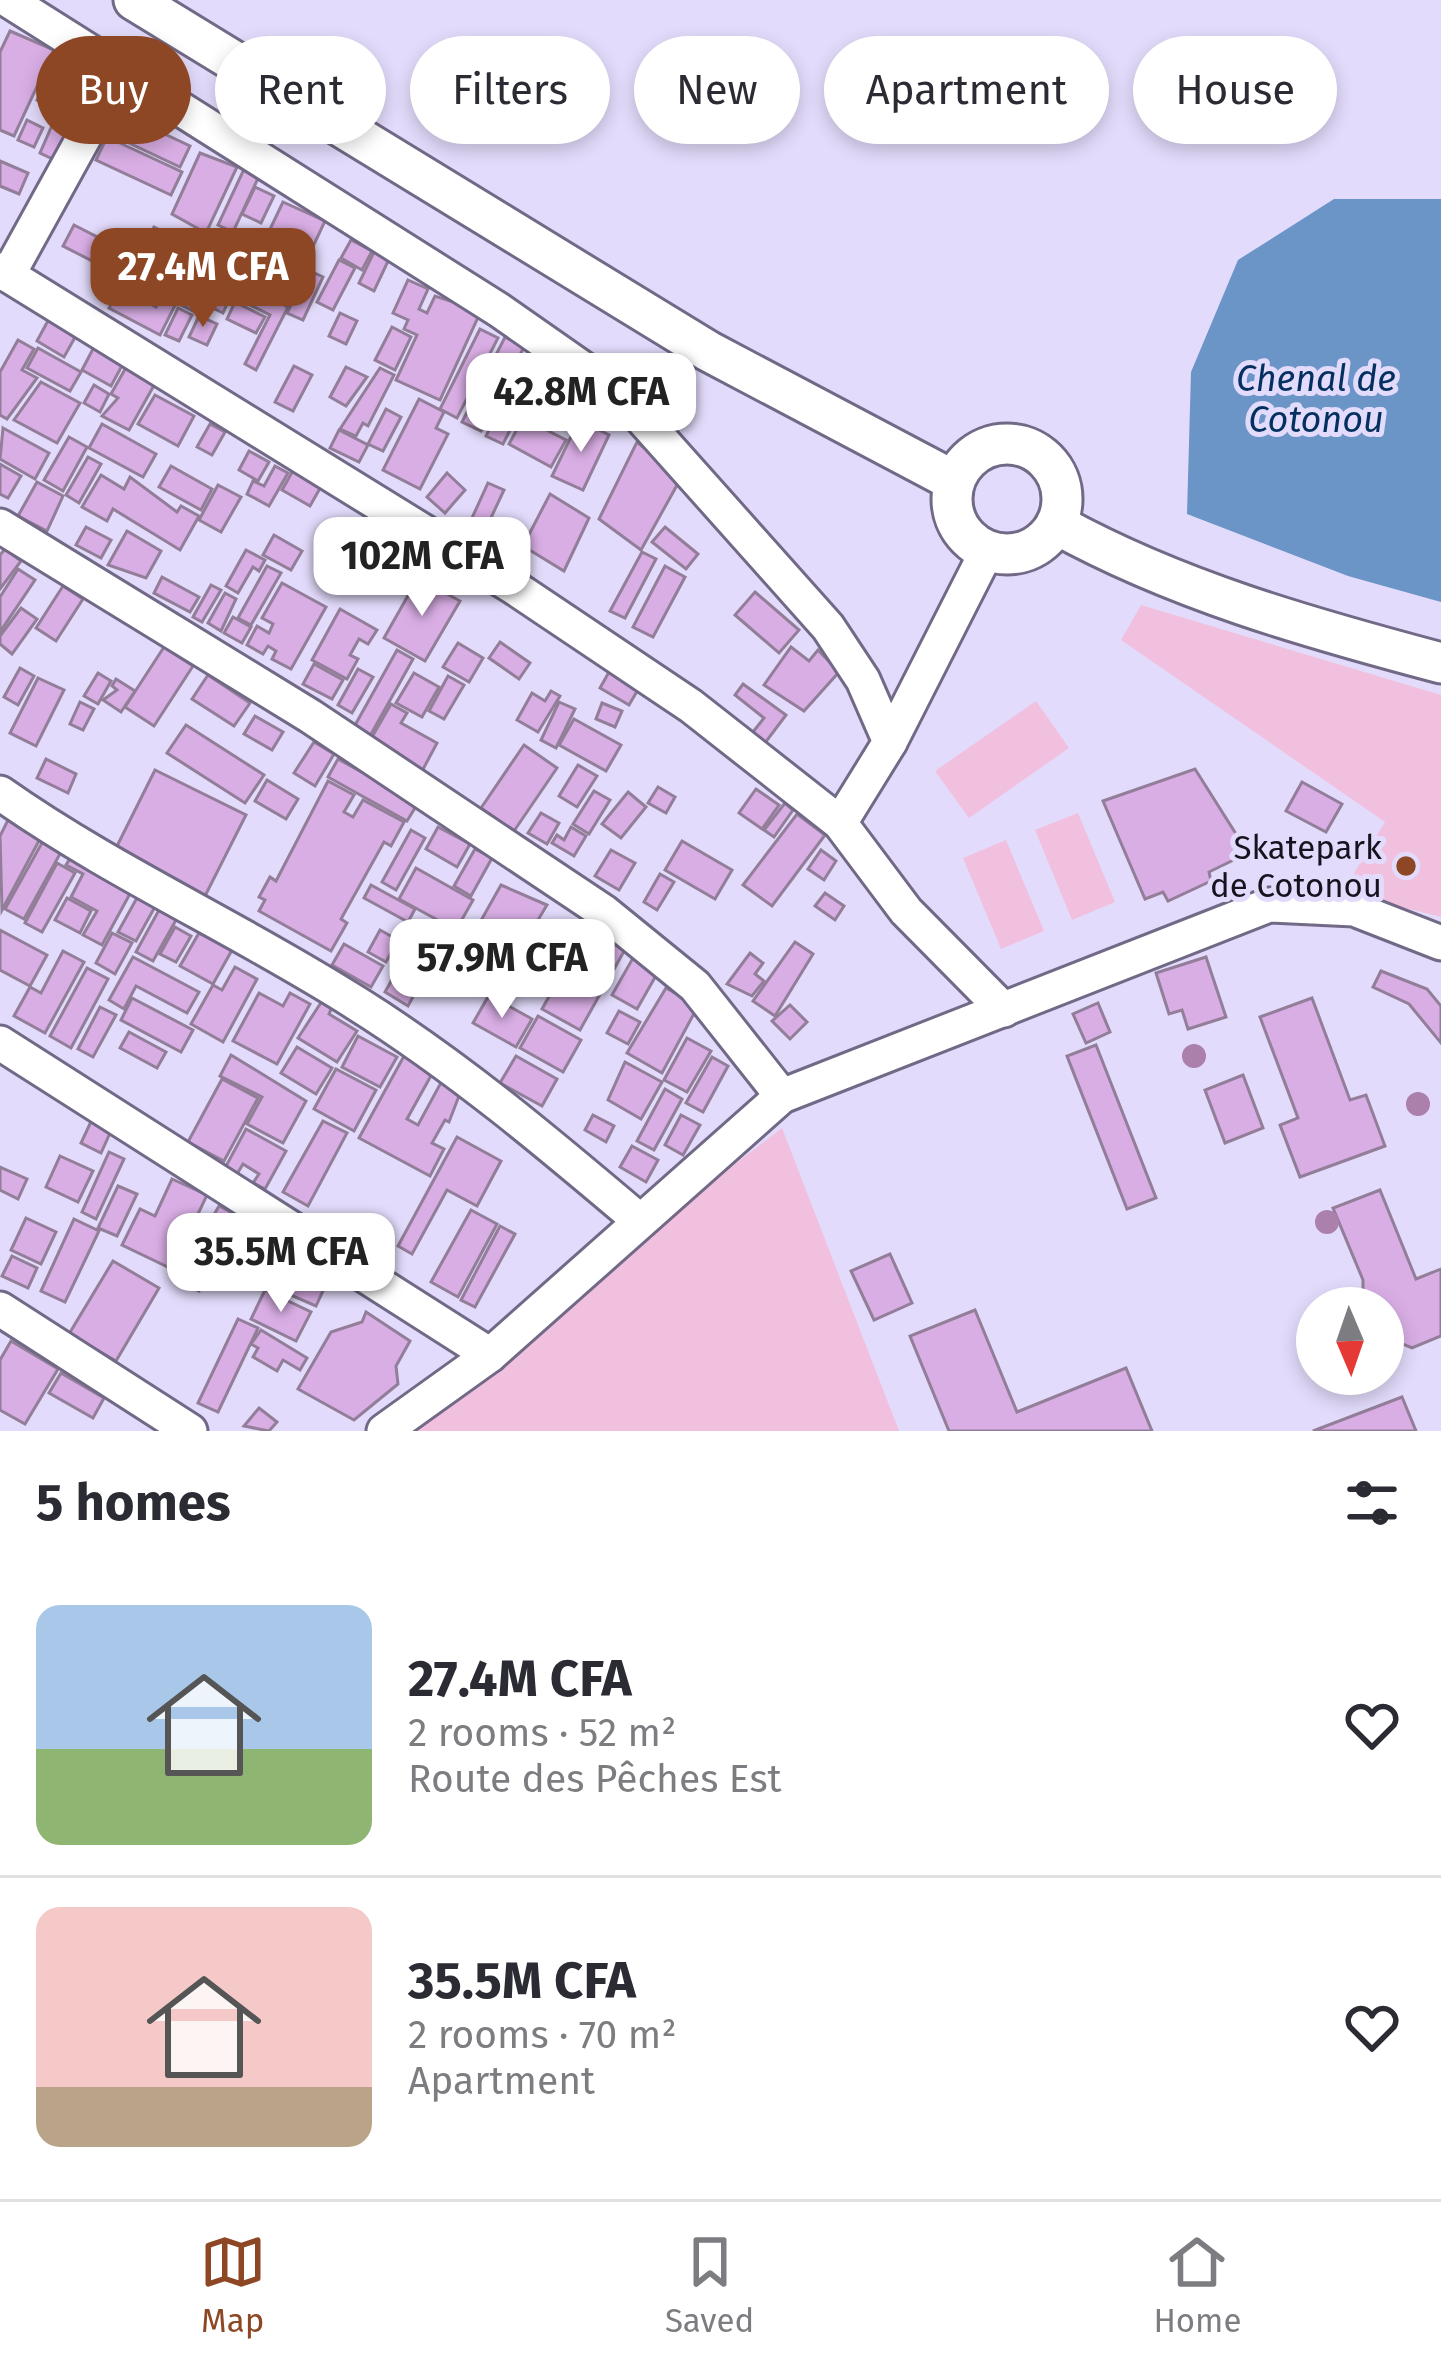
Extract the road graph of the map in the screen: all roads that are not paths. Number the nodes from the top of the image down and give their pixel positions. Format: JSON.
{"nodes":[{"id":1,"x":8,"y":0,"type":"edge"},
{"id":2,"x":134,"y":0,"type":"edge"},
{"id":3,"x":66,"y":36,"type":"edge"},
{"id":4,"x":191,"y":114,"type":"edge"},
{"id":5,"x":80,"y":144,"type":"edge"},
{"id":6,"x":8,"y":275,"type":"edge"},
{"id":7,"x":0,"y":310,"type":"edge"},
{"id":8,"x":954,"y":481,"type":"junction"},
{"id":9,"x":1056,"y":524,"type":"junction"},
{"id":10,"x":0,"y":526,"type":"edge"},
{"id":11,"x":986,"y":551,"type":"junction"},
{"id":12,"x":1441,"y":663,"type":"edge"},
{"id":13,"x":890,"y":742,"type":"junction"},
{"id":14,"x":0,"y":793,"type":"edge"},
{"id":15,"x":840,"y":824,"type":"junction"},
{"id":16,"x":1441,"y":944,"type":"edge"},
{"id":17,"x":1004,"y":1010,"type":"junction"},
{"id":18,"x":0,"y":1042,"type":"edge"},
{"id":19,"x":782,"y":1096,"type":"junction"},
{"id":20,"x":640,"y":1221,"type":"junction"},
{"id":21,"x":0,"y":1310,"type":"edge"},
{"id":22,"x":490,"y":1355,"type":"junction"},
{"id":23,"x":190,"y":1431,"type":"edge"},
{"id":24,"x":383,"y":1431,"type":"edge"}],
"edges":[{"from":1,"to":3,"type":"street"},
{"from":2,"to":8,"type":"street"},
{"from":4,"to":13,"type":"street"},
{"from":5,"to":6,"type":"street"},
{"from":6,"to":7,"type":"street"},
{"from":6,"to":15,"type":"street"},
{"from":8,"to":9,"type":"street"},
{"from":8,"to":11,"type":"street"},
{"from":9,"to":11,"type":"street"},
{"from":9,"to":12,"type":"street"},
{"from":10,"to":19,"type":"street"},
{"from":11,"to":13,"type":"street"},
{"from":13,"to":15,"type":"street"},
{"from":14,"to":20,"type":"street"},
{"from":15,"to":17,"type":"street"},
{"from":16,"to":17,"type":"street"},
{"from":17,"to":19,"type":"street"},
{"from":18,"to":22,"type":"street"},
{"from":19,"to":20,"type":"street"},
{"from":20,"to":22,"type":"street"},
{"from":21,"to":23,"type":"street"},
{"from":22,"to":24,"type":"street"}]}
